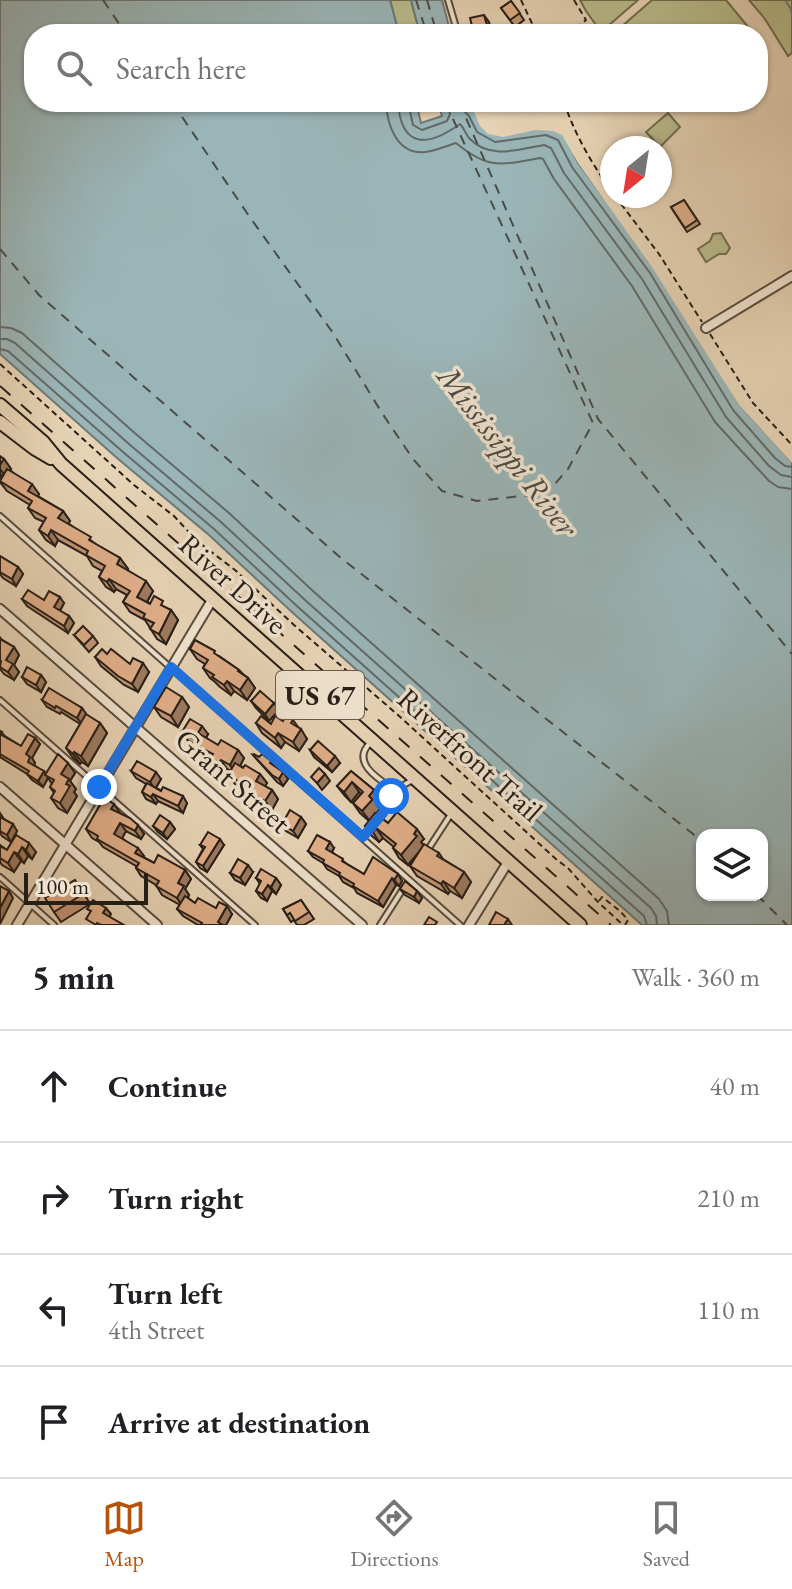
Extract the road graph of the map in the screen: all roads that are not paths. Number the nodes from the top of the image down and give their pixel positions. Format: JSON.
{"nodes":[{"id":1,"x":448,"y":0,"type":"edge"},
{"id":2,"x":455,"y":24,"type":"edge"},
{"id":3,"x":792,"y":276,"type":"edge"},
{"id":4,"x":706,"y":328,"type":"dead end"},
{"id":5,"x":0,"y":405,"type":"edge"},
{"id":6,"x":0,"y":422,"type":"edge"},
{"id":7,"x":61,"y":464,"type":"junction"},
{"id":8,"x":0,"y":516,"type":"edge"},
{"id":9,"x":212,"y":600,"type":"junction"},
{"id":10,"x":0,"y":609,"type":"edge"},
{"id":11,"x":171,"y":667,"type":"junction"},
{"id":12,"x":0,"y":700,"type":"edge"},
{"id":13,"x":135,"y":728,"type":"junction"},
{"id":14,"x":372,"y":741,"type":"junction"},
{"id":15,"x":414,"y":779,"type":"junction"},
{"id":16,"x":0,"y":787,"type":"edge"},
{"id":17,"x":99,"y":787,"type":"junction"},
{"id":18,"x":396,"y":791,"type":"junction"},
{"id":19,"x":452,"y":812,"type":"junction"},
{"id":20,"x":373,"y":825,"type":"edge"},
{"id":21,"x":65,"y":844,"type":"junction"},
{"id":22,"x":425,"y":855,"type":"edge"},
{"id":23,"x":508,"y":862,"type":"junction"},
{"id":24,"x":0,"y":877,"type":"edge"},
{"id":25,"x":410,"y":879,"type":"junction"},
{"id":26,"x":30,"y":903,"type":"junction"},
{"id":27,"x":17,"y":925,"type":"edge"},
{"id":28,"x":54,"y":925,"type":"edge"},
{"id":29,"x":157,"y":925,"type":"edge"},
{"id":30,"x":255,"y":925,"type":"edge"},
{"id":31,"x":362,"y":925,"type":"edge"},
{"id":32,"x":380,"y":925,"type":"edge"},
{"id":33,"x":460,"y":925,"type":"edge"},
{"id":34,"x":469,"y":925,"type":"edge"},
{"id":35,"x":580,"y":925,"type":"edge"}],
"edges":[{"from":1,"to":2,"type":"lane"},
{"from":3,"to":4,"type":"street"},
{"from":5,"to":7,"type":"main road","name":"River Drive","number":"US 67"},
{"from":6,"to":7,"type":"main road","number":"US 67"},
{"from":7,"to":9,"type":"main road","name":"River Drive","number":"US 67"},
{"from":8,"to":11,"type":"lane"},
{"from":9,"to":11,"type":"street"},
{"from":9,"to":14,"type":"main road","name":"River Drive","number":"US 67"},
{"from":10,"to":13,"type":"street","name":"Grant Street"},
{"from":11,"to":13,"type":"street"},
{"from":11,"to":25,"type":"lane"},
{"from":12,"to":17,"type":"lane"},
{"from":13,"to":17,"type":"street"},
{"from":13,"to":31,"type":"street","name":"Grant Street"},
{"from":14,"to":15,"type":"main road","name":"River Drive","number":"US 67"},
{"from":14,"to":18,"type":"lane"},
{"from":15,"to":18,"type":"lane"},
{"from":15,"to":19,"type":"main road","name":"River Drive","number":"US 67"},
{"from":16,"to":21,"type":"street"},
{"from":17,"to":21,"type":"street"},
{"from":17,"to":30,"type":"lane"},
{"from":18,"to":20,"type":"lane"},
{"from":19,"to":22,"type":"lane"},
{"from":19,"to":23,"type":"main road","name":"River Drive","number":"US 67"},
{"from":21,"to":26,"type":"street"},
{"from":21,"to":29,"type":"street"},
{"from":23,"to":34,"type":"street"},
{"from":23,"to":35,"type":"main road","name":"River Drive","number":"US 67"},
{"from":24,"to":26,"type":"lane"},
{"from":25,"to":32,"type":"lane"},
{"from":25,"to":33,"type":"lane"},
{"from":26,"to":27,"type":"street"},
{"from":26,"to":28,"type":"lane"}]}
